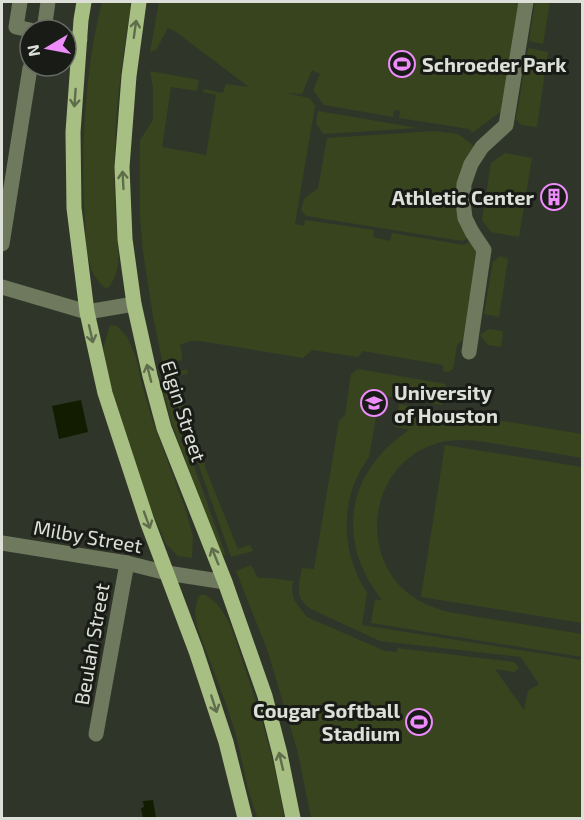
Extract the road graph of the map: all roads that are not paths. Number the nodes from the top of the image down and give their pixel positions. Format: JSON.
{"nodes":[{"id":1,"x":20,"y":2,"type":"edge"},
{"id":2,"x":48,"y":2,"type":"edge"},
{"id":3,"x":84,"y":2,"type":"edge"},
{"id":4,"x":139,"y":2,"type":"edge"},
{"id":5,"x":526,"y":2,"type":"edge"},
{"id":6,"x":46,"y":18,"type":"edge"},
{"id":7,"x":18,"y":27,"type":"edge"},
{"id":8,"x":78,"y":27,"type":"edge"},
{"id":9,"x":28,"y":78,"type":"edge"},
{"id":10,"x":73,"y":78,"type":"edge"},
{"id":11,"x":2,"y":244,"type":"edge"},
{"id":12,"x":2,"y":287,"type":"edge"},
{"id":13,"x":134,"y":304,"type":"junction"},
{"id":14,"x":87,"y":312,"type":"junction"},
{"id":15,"x":469,"y":352,"type":"dead end"},
{"id":16,"x":2,"y":543,"type":"edge"},
{"id":17,"x":127,"y":563,"type":"junction"},
{"id":18,"x":167,"y":573,"type":"junction"},
{"id":19,"x":225,"y":582,"type":"junction"},
{"id":20,"x":96,"y":734,"type":"dead end"},
{"id":21,"x":245,"y":819,"type":"edge"},
{"id":22,"x":293,"y":819,"type":"edge"}],
"edges":[{"from":1,"to":7,"type":"street"},
{"from":2,"to":6,"type":"street"},
{"from":3,"to":8,"type":"main road"},
{"from":13,"to":4,"type":"main road","name":"Elgin Street","one_way":true},
{"from":5,"to":15,"type":"street"},
{"from":9,"to":11,"type":"street"},
{"from":10,"to":14,"type":"main road","one_way":true},
{"from":12,"to":14,"type":"street"},
{"from":13,"to":14,"type":"street"},
{"from":19,"to":13,"type":"main road","name":"Elgin Street","one_way":true},
{"from":14,"to":18,"type":"main road","one_way":true},
{"from":16,"to":17,"type":"street","name":"Milby Street"},
{"from":17,"to":18,"type":"street","name":"Milby Street"},
{"from":17,"to":20,"type":"street","name":"Beulah Street"},
{"from":18,"to":19,"type":"street","name":"Milby Street"},
{"from":18,"to":21,"type":"main road","one_way":true},
{"from":22,"to":19,"type":"main road","name":"Elgin Street","one_way":true}]}
